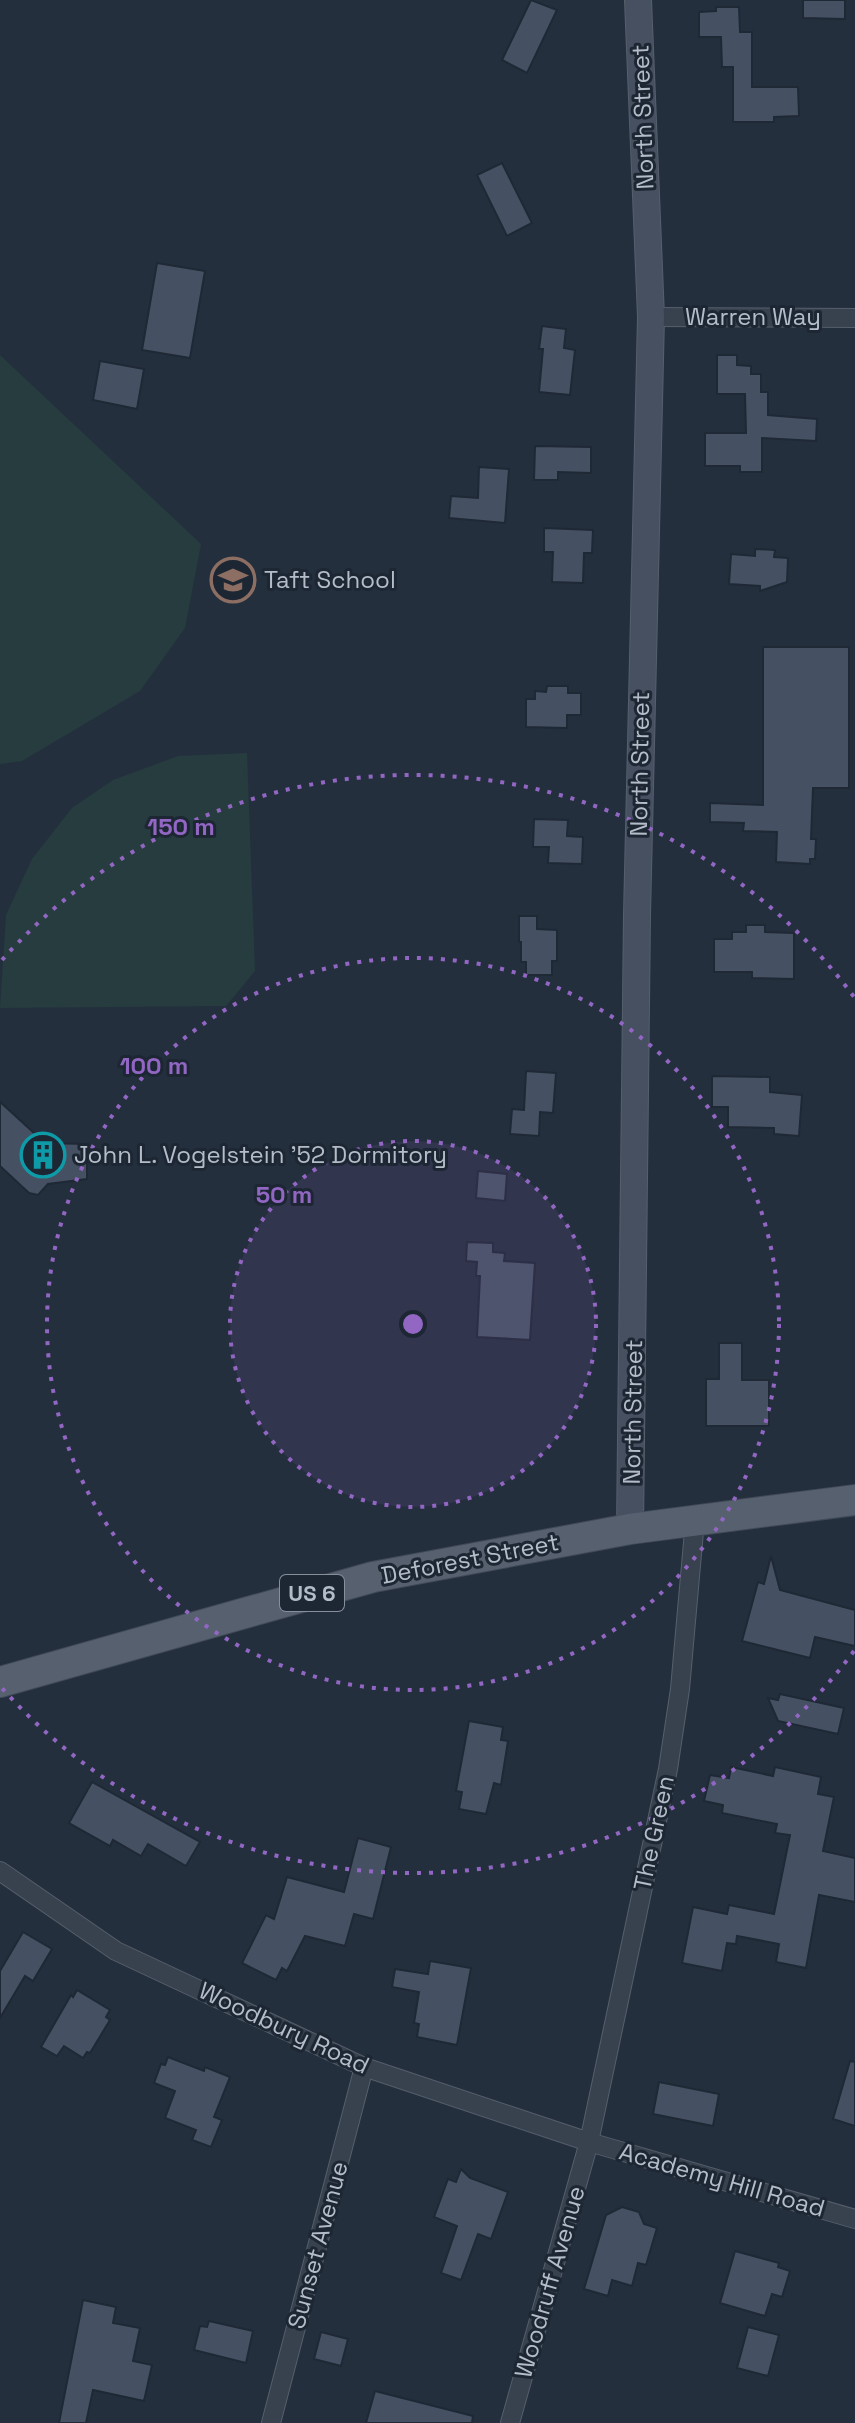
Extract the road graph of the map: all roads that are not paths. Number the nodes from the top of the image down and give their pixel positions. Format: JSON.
{"nodes":[{"id":1,"x":638,"y":0,"type":"edge"},
{"id":2,"x":651,"y":317,"type":"junction"},
{"id":3,"x":855,"y":318,"type":"edge"},
{"id":4,"x":855,"y":1500,"type":"edge"},
{"id":5,"x":695,"y":1520,"type":"junction"},
{"id":6,"x":630,"y":1529,"type":"junction"},
{"id":7,"x":0,"y":1682,"type":"edge"},
{"id":8,"x":0,"y":1871,"type":"edge"},
{"id":9,"x":364,"y":2067,"type":"junction"},
{"id":10,"x":589,"y":2142,"type":"junction"},
{"id":11,"x":855,"y":2219,"type":"edge"},
{"id":12,"x":271,"y":2423,"type":"edge"},
{"id":13,"x":510,"y":2423,"type":"edge"}],
"edges":[{"from":1,"to":2,"type":"street","name":"North Street"},
{"from":2,"to":3,"type":"street","name":"Warren Way"},
{"from":2,"to":6,"type":"street","name":"North Street"},
{"from":4,"to":5,"type":"main road","name":"Deforest Street","number":"US 6"},
{"from":5,"to":6,"type":"main road","name":"Deforest Street","number":"US 6"},
{"from":5,"to":10,"type":"street","name":"The Green"},
{"from":6,"to":7,"type":"main road","name":"Deforest Street","number":"US 6"},
{"from":8,"to":9,"type":"street","name":"Woodbury Road"},
{"from":9,"to":10,"type":"street","name":"Woodbury Road"},
{"from":9,"to":12,"type":"street","name":"Sunset Avenue"},
{"from":10,"to":11,"type":"street","name":"Academy Hill Road"},
{"from":10,"to":13,"type":"street","name":"Woodruff Avenue"}]}
